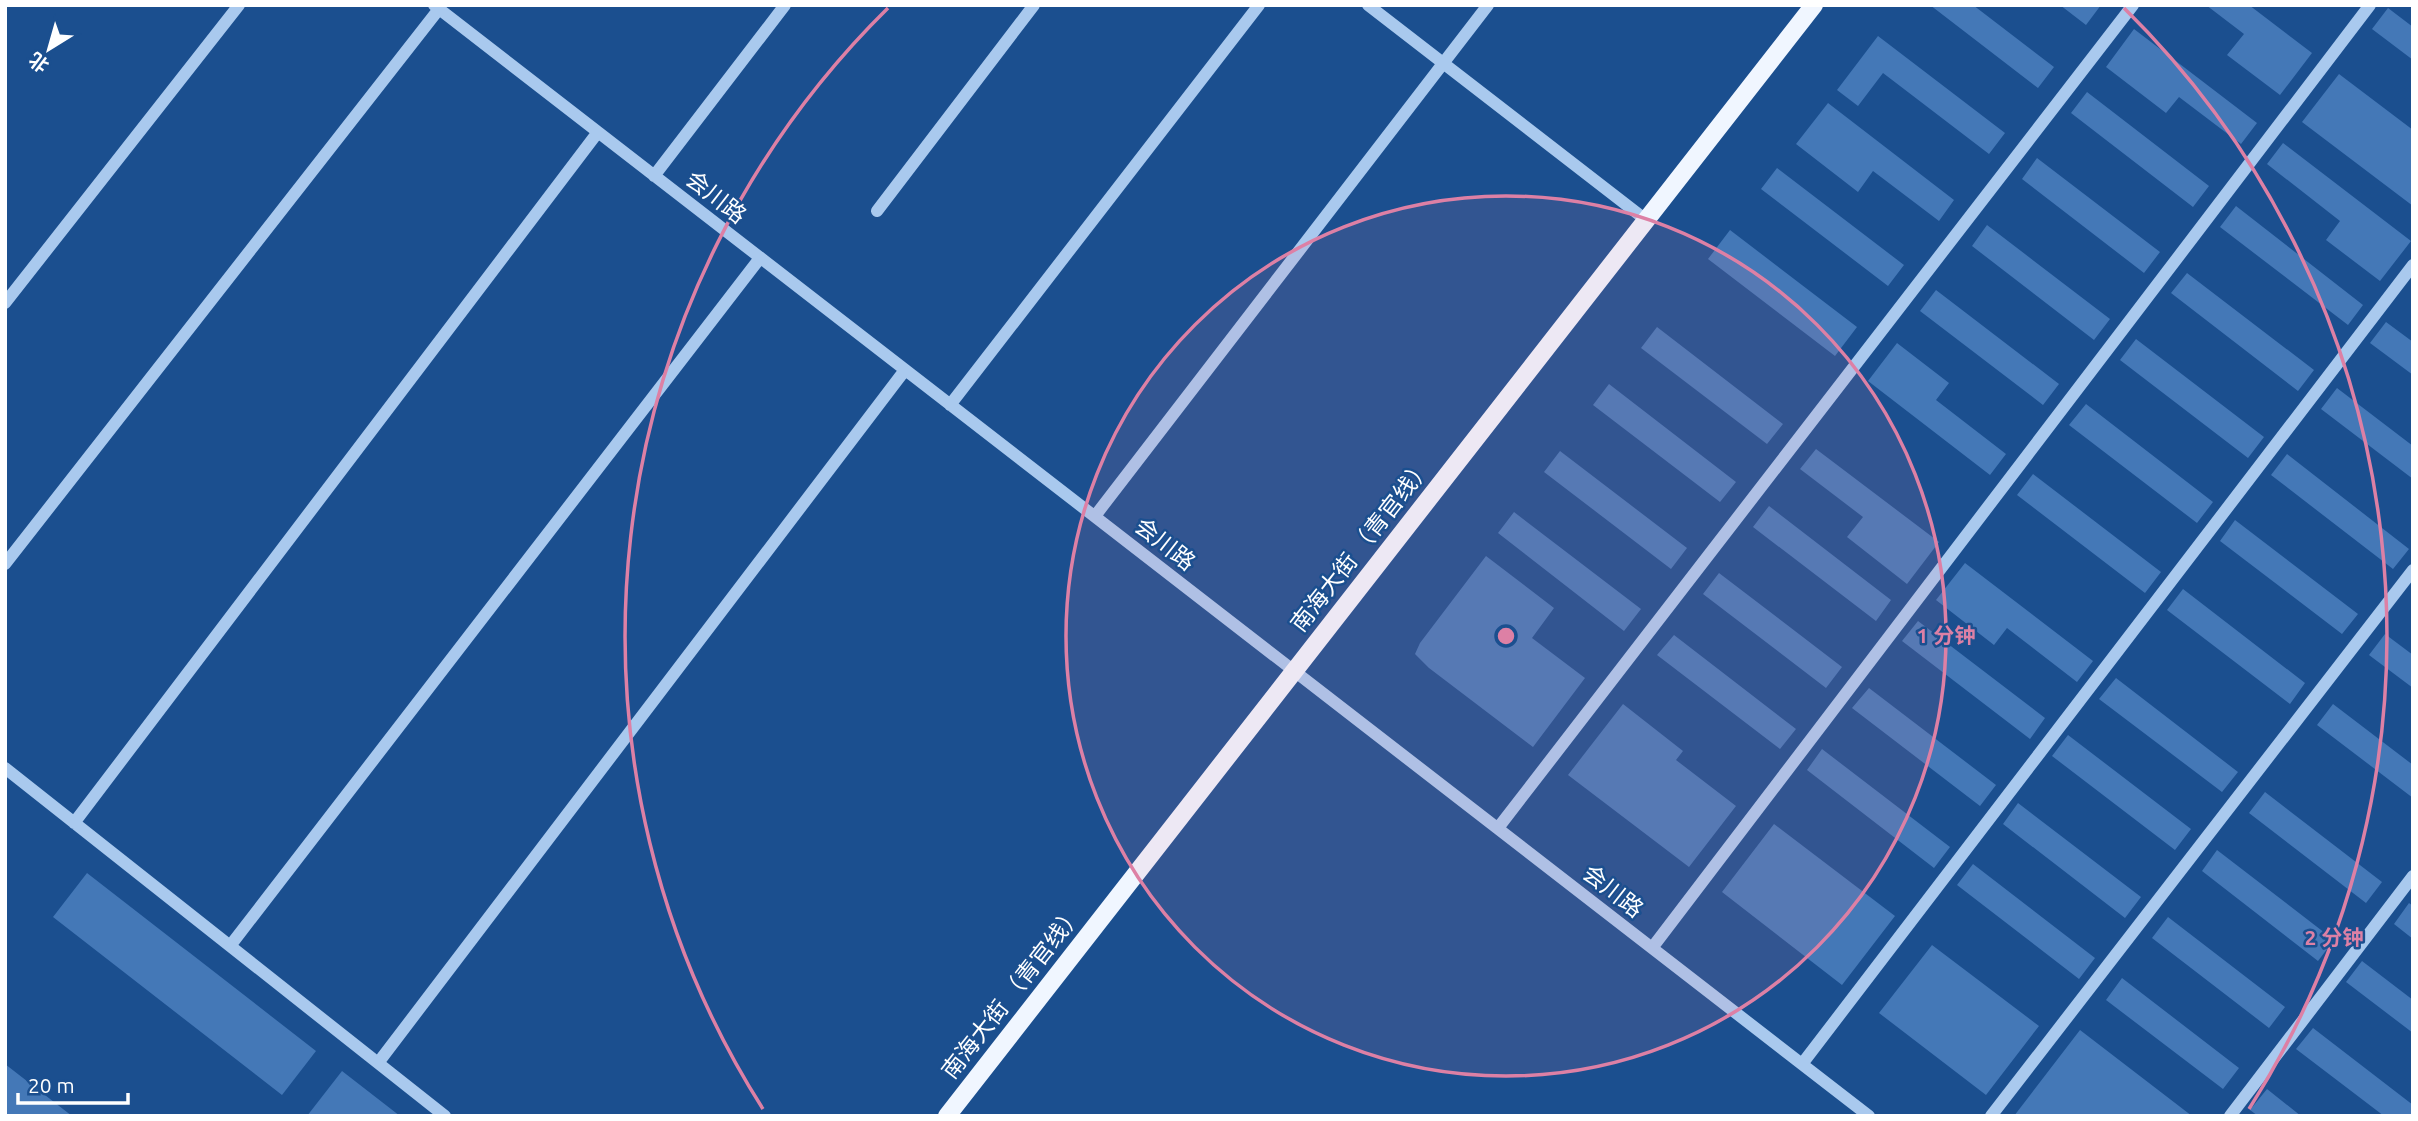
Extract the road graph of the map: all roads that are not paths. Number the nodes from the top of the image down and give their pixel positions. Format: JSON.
{"nodes":[{"id":1,"x":239,"y":5,"type":"edge"},
{"id":2,"x":785,"y":5,"type":"edge"},
{"id":3,"x":1034,"y":5,"type":"edge"},
{"id":4,"x":1259,"y":5,"type":"edge"},
{"id":5,"x":1368,"y":5,"type":"edge"},
{"id":6,"x":1488,"y":5,"type":"edge"},
{"id":7,"x":1814,"y":5,"type":"edge"},
{"id":8,"x":2133,"y":5,"type":"edge"},
{"id":9,"x":2370,"y":5,"type":"edge"},
{"id":10,"x":437,"y":7,"type":"edge"},
{"id":11,"x":1443,"y":63,"type":"junction"},
{"id":12,"x":598,"y":132,"type":"junction"},
{"id":13,"x":654,"y":176,"type":"junction"},
{"id":14,"x":877,"y":211,"type":"dead end"},
{"id":15,"x":1646,"y":220,"type":"junction"},
{"id":16,"x":760,"y":257,"type":"junction"},
{"id":17,"x":2413,"y":265,"type":"edge"},
{"id":18,"x":5,"y":303,"type":"edge"},
{"id":19,"x":905,"y":370,"type":"junction"},
{"id":20,"x":950,"y":405,"type":"junction"},
{"id":21,"x":1095,"y":516,"type":"junction"},
{"id":22,"x":5,"y":564,"type":"edge"},
{"id":23,"x":2413,"y":570,"type":"edge"},
{"id":24,"x":1294,"y":671,"type":"junction"},
{"id":25,"x":5,"y":768,"type":"edge"},
{"id":26,"x":74,"y":823,"type":"junction"},
{"id":27,"x":1498,"y":828,"type":"junction"},
{"id":28,"x":2413,"y":876,"type":"edge"},
{"id":29,"x":230,"y":946,"type":"junction"},
{"id":30,"x":1652,"y":948,"type":"junction"},
{"id":31,"x":378,"y":1063,"type":"junction"},
{"id":32,"x":1802,"y":1064,"type":"junction"},
{"id":33,"x":445,"y":1116,"type":"edge"},
{"id":34,"x":947,"y":1116,"type":"edge"},
{"id":35,"x":1869,"y":1116,"type":"edge"},
{"id":36,"x":1991,"y":1116,"type":"edge"},
{"id":37,"x":2230,"y":1116,"type":"edge"}],
"edges":[{"from":1,"to":18,"type":"street"},
{"from":2,"to":13,"type":"street"},
{"from":3,"to":14,"type":"street"},
{"from":4,"to":20,"type":"street"},
{"from":5,"to":11,"type":"street"},
{"from":6,"to":11,"type":"street"},
{"from":7,"to":15,"type":"main road","name":"南海大街 （青官线）"},
{"from":8,"to":27,"type":"street"},
{"from":9,"to":30,"type":"street"},
{"from":10,"to":12,"type":"street","name":"会川路"},
{"from":10,"to":22,"type":"street"},
{"from":11,"to":15,"type":"street"},
{"from":11,"to":21,"type":"street"},
{"from":12,"to":13,"type":"street","name":"会川路"},
{"from":12,"to":26,"type":"street"},
{"from":13,"to":16,"type":"street","name":"会川路"},
{"from":15,"to":24,"type":"main road","name":"南海大街 （青官线）"},
{"from":16,"to":19,"type":"street","name":"会川路"},
{"from":16,"to":29,"type":"street"},
{"from":17,"to":32,"type":"street"},
{"from":19,"to":20,"type":"street","name":"会川路"},
{"from":19,"to":31,"type":"street"},
{"from":20,"to":21,"type":"street","name":"会川路"},
{"from":21,"to":24,"type":"street","name":"会川路"},
{"from":23,"to":36,"type":"street"},
{"from":24,"to":27,"type":"street","name":"会川路"},
{"from":24,"to":34,"type":"main road","name":"南海大街 （青官线）"},
{"from":25,"to":26,"type":"street"},
{"from":26,"to":29,"type":"street"},
{"from":27,"to":30,"type":"street","name":"会川路"},
{"from":28,"to":37,"type":"street"},
{"from":29,"to":31,"type":"street"},
{"from":30,"to":32,"type":"street","name":"会川路"},
{"from":31,"to":33,"type":"street"},
{"from":32,"to":35,"type":"street","name":"会川路"}]}
